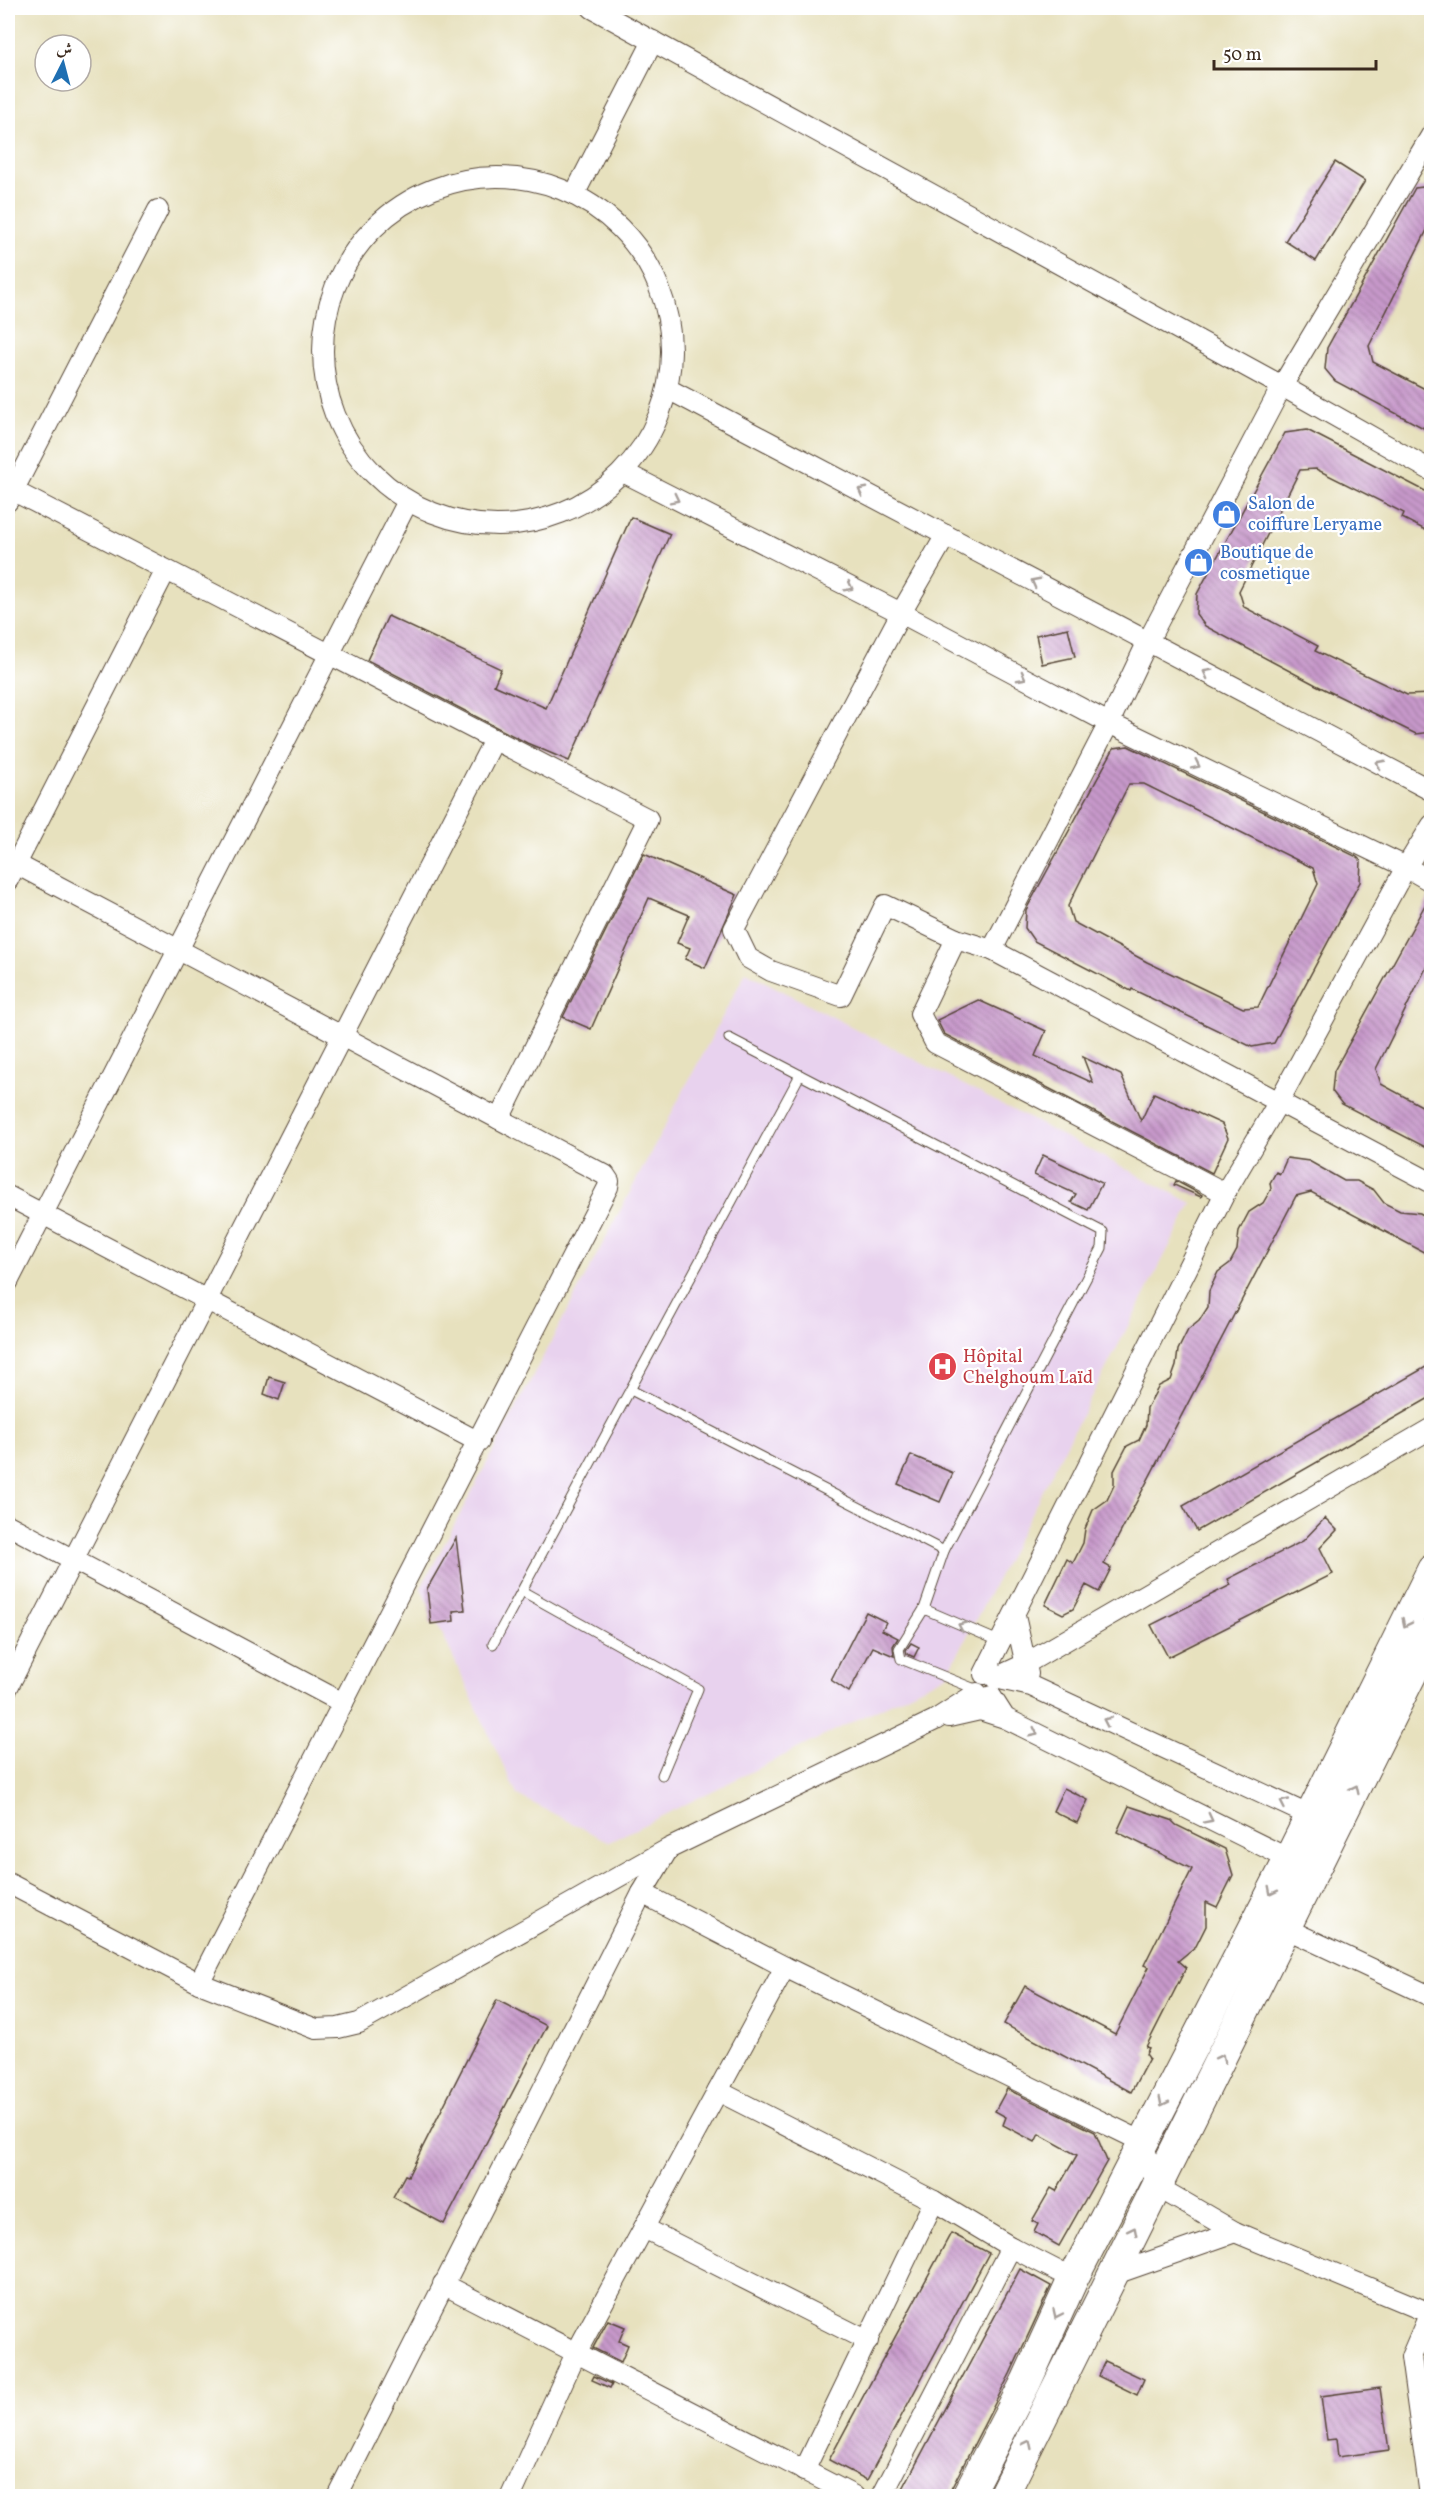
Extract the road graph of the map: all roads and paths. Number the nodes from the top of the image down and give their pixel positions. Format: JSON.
{"nodes":[{"id":1,"x":592,"y":8,"type":"edge"},
{"id":2,"x":653,"y":41,"type":"junction"},
{"id":3,"x":1430,"y":142,"type":"edge"},
{"id":4,"x":574,"y":195,"type":"junction"},
{"id":5,"x":158,"y":210,"type":"dead end"},
{"id":6,"x":1282,"y":386,"type":"junction"},
{"id":7,"x":668,"y":389,"type":"junction"},
{"id":8,"x":1431,"y":471,"type":"edge"},
{"id":9,"x":623,"y":472,"type":"junction"},
{"id":10,"x":9,"y":494,"type":"edge"},
{"id":11,"x":408,"y":501,"type":"junction"},
{"id":12,"x":946,"y":535,"type":"junction"},
{"id":13,"x":166,"y":570,"type":"junction"},
{"id":14,"x":902,"y":613,"type":"junction"},
{"id":15,"x":1148,"y":641,"type":"junction"},
{"id":16,"x":330,"y":656,"type":"junction"},
{"id":17,"x":1109,"y":723,"type":"junction"},
{"id":18,"x":494,"y":740,"type":"junction"},
{"id":19,"x":1431,"y":791,"type":"edge"},
{"id":20,"x":1431,"y":825,"type":"edge"},
{"id":21,"x":1406,"y":867,"type":"junction"},
{"id":22,"x":12,"y":872,"type":"edge"},
{"id":23,"x":1431,"y":882,"type":"edge"},
{"id":24,"x":956,"y":939,"type":"junction"},
{"id":25,"x":179,"y":950,"type":"junction"},
{"id":26,"x":992,"y":950,"type":"junction"},
{"id":27,"x":342,"y":1036,"type":"junction"},
{"id":28,"x":729,"y":1038,"type":"dead end"},
{"id":29,"x":800,"y":1075,"type":"junction"},
{"id":30,"x":1278,"y":1103,"type":"junction"},
{"id":31,"x":499,"y":1119,"type":"junction"},
{"id":32,"x":1431,"y":1183,"type":"edge"},
{"id":33,"x":1225,"y":1192,"type":"junction"},
{"id":34,"x":8,"y":1196,"type":"edge"},
{"id":35,"x":43,"y":1214,"type":"junction"},
{"id":36,"x":8,"y":1282,"type":"edge"},
{"id":37,"x":207,"y":1300,"type":"junction"},
{"id":38,"x":631,"y":1390,"type":"junction"},
{"id":39,"x":1431,"y":1428,"type":"edge"},
{"id":40,"x":479,"y":1442,"type":"junction"},
{"id":41,"x":8,"y":1525,"type":"edge"},
{"id":42,"x":944,"y":1551,"type":"junction"},
{"id":43,"x":73,"y":1560,"type":"junction"},
{"id":44,"x":1431,"y":1570,"type":"edge"},
{"id":45,"x":522,"y":1591,"type":"junction"},
{"id":46,"x":924,"y":1609,"type":"junction"},
{"id":47,"x":1015,"y":1616,"type":"junction"},
{"id":48,"x":1431,"y":1633,"type":"edge"},
{"id":49,"x":1001,"y":1642,"type":"junction"},
{"id":50,"x":493,"y":1644,"type":"dead end"},
{"id":51,"x":1025,"y":1664,"type":"junction"},
{"id":52,"x":985,"y":1686,"type":"junction"},
{"id":53,"x":1030,"y":1686,"type":"junction"},
{"id":54,"x":8,"y":1687,"type":"edge"},
{"id":55,"x":343,"y":1704,"type":"junction"},
{"id":56,"x":1005,"y":1718,"type":"junction"},
{"id":57,"x":934,"y":1720,"type":"junction"},
{"id":58,"x":662,"y":1775,"type":"dead end"},
{"id":59,"x":1323,"y":1823,"type":"junction"},
{"id":60,"x":668,"y":1849,"type":"junction"},
{"id":61,"x":1301,"y":1864,"type":"junction"},
{"id":62,"x":8,"y":1883,"type":"edge"},
{"id":63,"x":642,"y":1893,"type":"junction"},
{"id":64,"x":1287,"y":1929,"type":"junction"},
{"id":65,"x":785,"y":1967,"type":"junction"},
{"id":66,"x":199,"y":1983,"type":"junction"},
{"id":67,"x":1431,"y":1997,"type":"edge"},
{"id":68,"x":718,"y":2091,"type":"junction"},
{"id":69,"x":1143,"y":2142,"type":"junction"},
{"id":70,"x":1156,"y":2186,"type":"junction"},
{"id":71,"x":934,"y":2201,"type":"junction"},
{"id":72,"x":644,"y":2228,"type":"junction"},
{"id":73,"x":1235,"y":2232,"type":"junction"},
{"id":74,"x":1011,"y":2247,"type":"junction"},
{"id":75,"x":1112,"y":2275,"type":"junction"},
{"id":76,"x":1073,"y":2279,"type":"junction"},
{"id":77,"x":444,"y":2284,"type":"junction"},
{"id":78,"x":1431,"y":2311,"type":"edge"},
{"id":79,"x":868,"y":2341,"type":"junction"},
{"id":80,"x":576,"y":2353,"type":"junction"},
{"id":81,"x":804,"y":2471,"type":"junction"},
{"id":82,"x":1431,"y":2495,"type":"edge"},
{"id":83,"x":337,"y":2496,"type":"edge"},
{"id":84,"x":511,"y":2496,"type":"edge"},
{"id":85,"x":854,"y":2496,"type":"edge"},
{"id":86,"x":882,"y":2496,"type":"edge"},
{"id":87,"x":967,"y":2496,"type":"edge"},
{"id":88,"x":1003,"y":2496,"type":"edge"}],
"edges":[{"from":1,"to":2,"type":"street"},
{"from":2,"to":4,"type":"street"},
{"from":2,"to":6,"type":"street"},
{"from":3,"to":6,"type":"street"},
{"from":4,"to":7,"type":"street"},
{"from":4,"to":11,"type":"street"},
{"from":5,"to":10,"type":"street"},
{"from":6,"to":8,"type":"street"},
{"from":6,"to":15,"type":"street"},
{"from":7,"to":9,"type":"street"},
{"from":12,"to":7,"type":"street","one_way":true},
{"from":9,"to":11,"type":"street"},
{"from":9,"to":14,"type":"street","one_way":true},
{"from":10,"to":13,"type":"street"},
{"from":11,"to":16,"type":"street"},
{"from":12,"to":14,"type":"street"},
{"from":15,"to":12,"type":"street","one_way":true},
{"from":13,"to":16,"type":"street"},
{"from":13,"to":22,"type":"street"},
{"from":14,"to":17,"type":"street","one_way":true},
{"from":14,"to":24,"type":"street"},
{"from":15,"to":17,"type":"street"},
{"from":19,"to":15,"type":"street","one_way":true},
{"from":16,"to":18,"type":"street"},
{"from":16,"to":25,"type":"street"},
{"from":17,"to":21,"type":"street","one_way":true},
{"from":17,"to":26,"type":"street"},
{"from":18,"to":27,"type":"street"},
{"from":18,"to":31,"type":"street"},
{"from":20,"to":21,"type":"street"},
{"from":21,"to":23,"type":"street"},
{"from":21,"to":30,"type":"street"},
{"from":22,"to":25,"type":"street"},
{"from":24,"to":26,"type":"street"},
{"from":24,"to":33,"type":"street"},
{"from":25,"to":27,"type":"street"},
{"from":25,"to":35,"type":"street"},
{"from":26,"to":30,"type":"street"},
{"from":27,"to":31,"type":"street"},
{"from":27,"to":37,"type":"street"},
{"from":28,"to":29,"type":"lane"},
{"from":29,"to":38,"type":"lane"},
{"from":29,"to":42,"type":"lane"},
{"from":30,"to":32,"type":"street"},
{"from":30,"to":33,"type":"street"},
{"from":31,"to":40,"type":"street"},
{"from":33,"to":47,"type":"street"},
{"from":34,"to":35,"type":"street"},
{"from":35,"to":36,"type":"street"},
{"from":35,"to":37,"type":"street"},
{"from":37,"to":40,"type":"street"},
{"from":37,"to":43,"type":"street"},
{"from":38,"to":42,"type":"lane"},
{"from":38,"to":45,"type":"lane"},
{"from":39,"to":51,"type":"street"},
{"from":40,"to":55,"type":"street"},
{"from":41,"to":43,"type":"street"},
{"from":42,"to":46,"type":"lane"},
{"from":43,"to":54,"type":"street"},
{"from":43,"to":55,"type":"street"},
{"from":44,"to":59,"type":"main road","one_way":true},
{"from":45,"to":50,"type":"lane"},
{"from":45,"to":58,"type":"lane"},
{"from":49,"to":46,"type":"lane","one_way":true},
{"from":46,"to":52,"type":"lane"},
{"from":47,"to":49,"type":"street"},
{"from":47,"to":51,"type":"street"},
{"from":59,"to":48,"type":"main road","one_way":true},
{"from":49,"to":52,"type":"street"},
{"from":51,"to":52,"type":"street"},
{"from":51,"to":53,"type":"street"},
{"from":52,"to":53,"type":"street"},
{"from":52,"to":56,"type":"street"},
{"from":52,"to":57,"type":"street"},
{"from":59,"to":53,"type":"street","one_way":true},
{"from":55,"to":66,"type":"street"},
{"from":56,"to":57,"type":"street"},
{"from":56,"to":61,"type":"street","one_way":true},
{"from":57,"to":60,"type":"street"},
{"from":59,"to":61,"type":"main road"},
{"from":60,"to":63,"type":"street"},
{"from":60,"to":66,"type":"street"},
{"from":61,"to":64,"type":"main road"},
{"from":61,"to":69,"type":"main road","one_way":true},
{"from":62,"to":66,"type":"street"},
{"from":63,"to":65,"type":"street"},
{"from":63,"to":77,"type":"street"},
{"from":64,"to":67,"type":"street"},
{"from":70,"to":64,"type":"main road","one_way":true},
{"from":65,"to":68,"type":"street"},
{"from":65,"to":69,"type":"street"},
{"from":68,"to":71,"type":"street"},
{"from":68,"to":72,"type":"street"},
{"from":69,"to":70,"type":"street"},
{"from":69,"to":76,"type":"main road"},
{"from":70,"to":73,"type":"street"},
{"from":75,"to":70,"type":"main road","one_way":true},
{"from":71,"to":74,"type":"street"},
{"from":71,"to":79,"type":"street"},
{"from":72,"to":79,"type":"street"},
{"from":72,"to":80,"type":"street"},
{"from":73,"to":75,"type":"street"},
{"from":73,"to":78,"type":"street"},
{"from":74,"to":76,"type":"street"},
{"from":74,"to":86,"type":"street"},
{"from":88,"to":75,"type":"main road","one_way":true},
{"from":76,"to":87,"type":"main road","one_way":true},
{"from":77,"to":80,"type":"street"},
{"from":77,"to":83,"type":"street"},
{"from":78,"to":82,"type":"street"},
{"from":79,"to":81,"type":"street"},
{"from":80,"to":81,"type":"street"},
{"from":80,"to":84,"type":"street"},
{"from":81,"to":85,"type":"street"}]}
